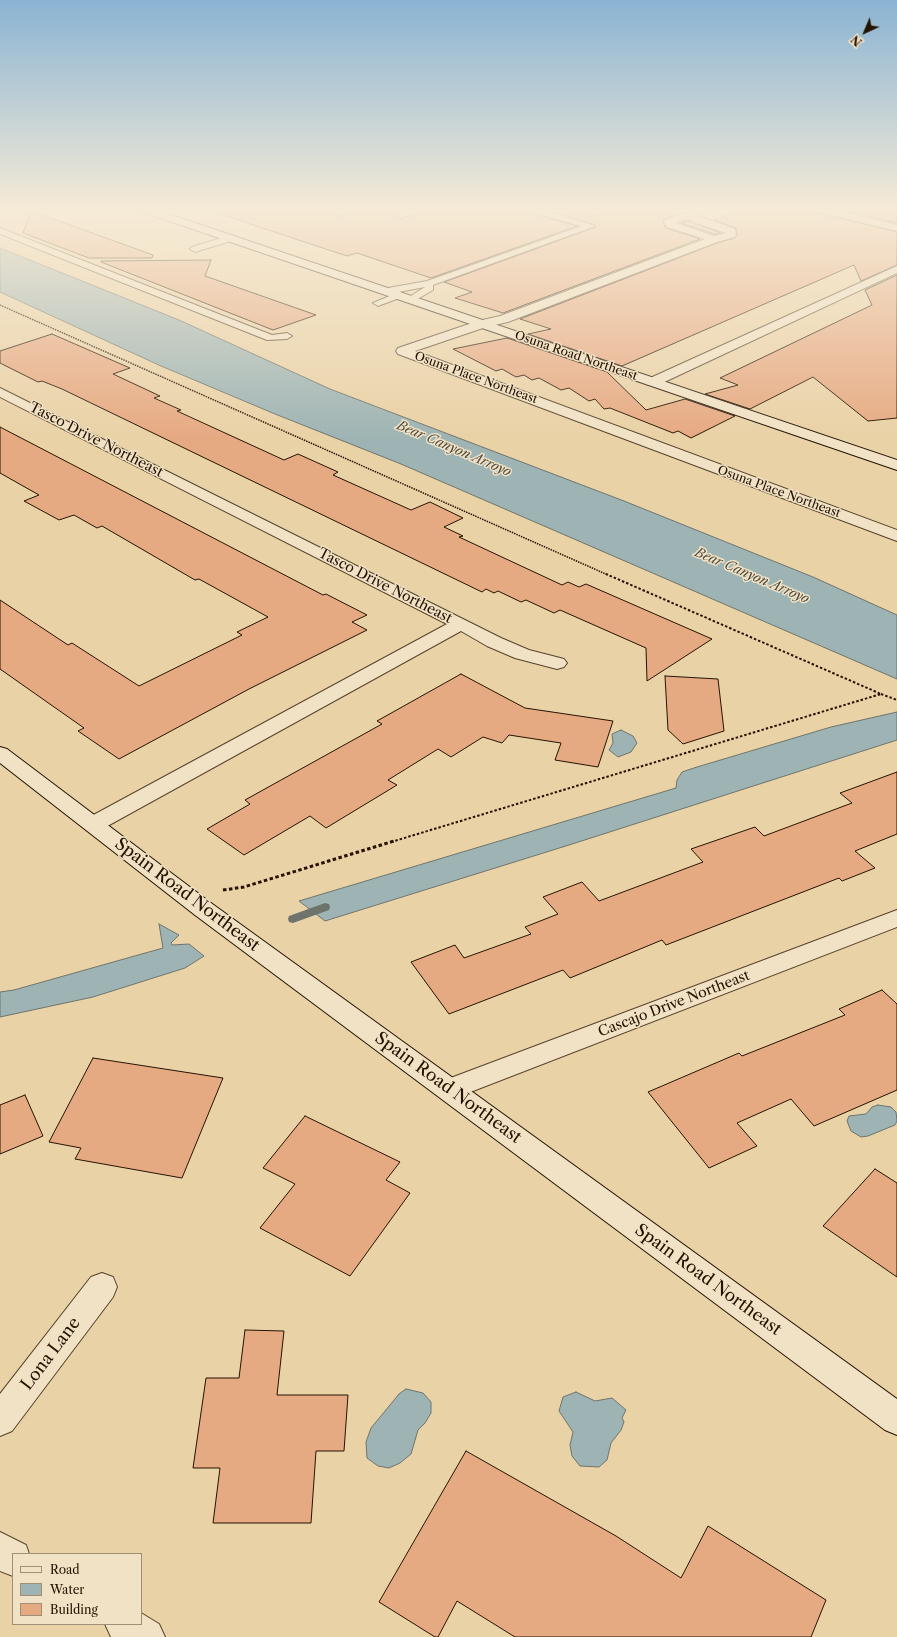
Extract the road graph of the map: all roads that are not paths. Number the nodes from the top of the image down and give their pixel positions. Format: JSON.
{"nodes":[{"id":1,"x":135,"y":284,"type":"edge"},
{"id":2,"x":368,"y":284,"type":"edge"},
{"id":3,"x":419,"y":284,"type":"edge"},
{"id":4,"x":428,"y":284,"type":"edge"},
{"id":5,"x":596,"y":284,"type":"edge"},
{"id":6,"x":864,"y":284,"type":"edge"},
{"id":7,"x":399,"y":295,"type":"junction"},
{"id":8,"x":378,"y":304,"type":"dead end"},
{"id":9,"x":482,"y":324,"type":"junction"},
{"id":10,"x":288,"y":336,"type":"dead end"},
{"id":11,"x":653,"y":382,"type":"junction"},
{"id":12,"x":0,"y":392,"type":"edge"},
{"id":13,"x":897,"y":465,"type":"edge"},
{"id":14,"x":897,"y":536,"type":"edge"},
{"id":15,"x":461,"y":624,"type":"junction"},
{"id":16,"x":557,"y":663,"type":"dead end"},
{"id":17,"x":0,"y":753,"type":"edge"},
{"id":18,"x":94,"y":824,"type":"junction"},
{"id":19,"x":897,"y":918,"type":"edge"},
{"id":20,"x":450,"y":1089,"type":"junction"},
{"id":21,"x":102,"y":1288,"type":"dead end"},
{"id":22,"x":897,"y":1419,"type":"edge"},
{"id":23,"x":0,"y":1420,"type":"edge"},
{"id":24,"x":0,"y":1550,"type":"edge"},
{"id":25,"x":12,"y":1557,"type":"edge"},
{"id":26,"x":126,"y":1625,"type":"edge"},
{"id":27,"x":146,"y":1637,"type":"edge"}],
"edges":[{"from":1,"to":10,"type":"lane"},
{"from":2,"to":7,"type":"street","name":"Osuna Road Northeast"},
{"from":3,"to":7,"type":"lane"},
{"from":4,"to":7,"type":"lane"},
{"from":5,"to":9,"type":"street","name":"Osuna Place Northeast"},
{"from":6,"to":11,"type":"street"},
{"from":7,"to":8,"type":"lane"},
{"from":7,"to":9,"type":"street","name":"Osuna Road Northeast"},
{"from":9,"to":11,"type":"street","name":"Osuna Road Northeast"},
{"from":9,"to":14,"type":"street","name":"Osuna Place Northeast"},
{"from":11,"to":13,"type":"street","name":"Osuna Road Northeast"},
{"from":12,"to":15,"type":"street","name":"Tasco Drive Northeast"},
{"from":15,"to":16,"type":"street"},
{"from":15,"to":18,"type":"street","name":"Tasco Drive Northeast"},
{"from":17,"to":18,"type":"street","name":"Spain Road Northeast"},
{"from":18,"to":20,"type":"street","name":"Spain Road Northeast"},
{"from":19,"to":20,"type":"street","name":"Cascajo Drive Northeast"},
{"from":20,"to":22,"type":"street","name":"Spain Road Northeast"},
{"from":21,"to":23,"type":"street","name":"Lona Lane"},
{"from":24,"to":25,"type":"street"},
{"from":26,"to":27,"type":"street"}]}
